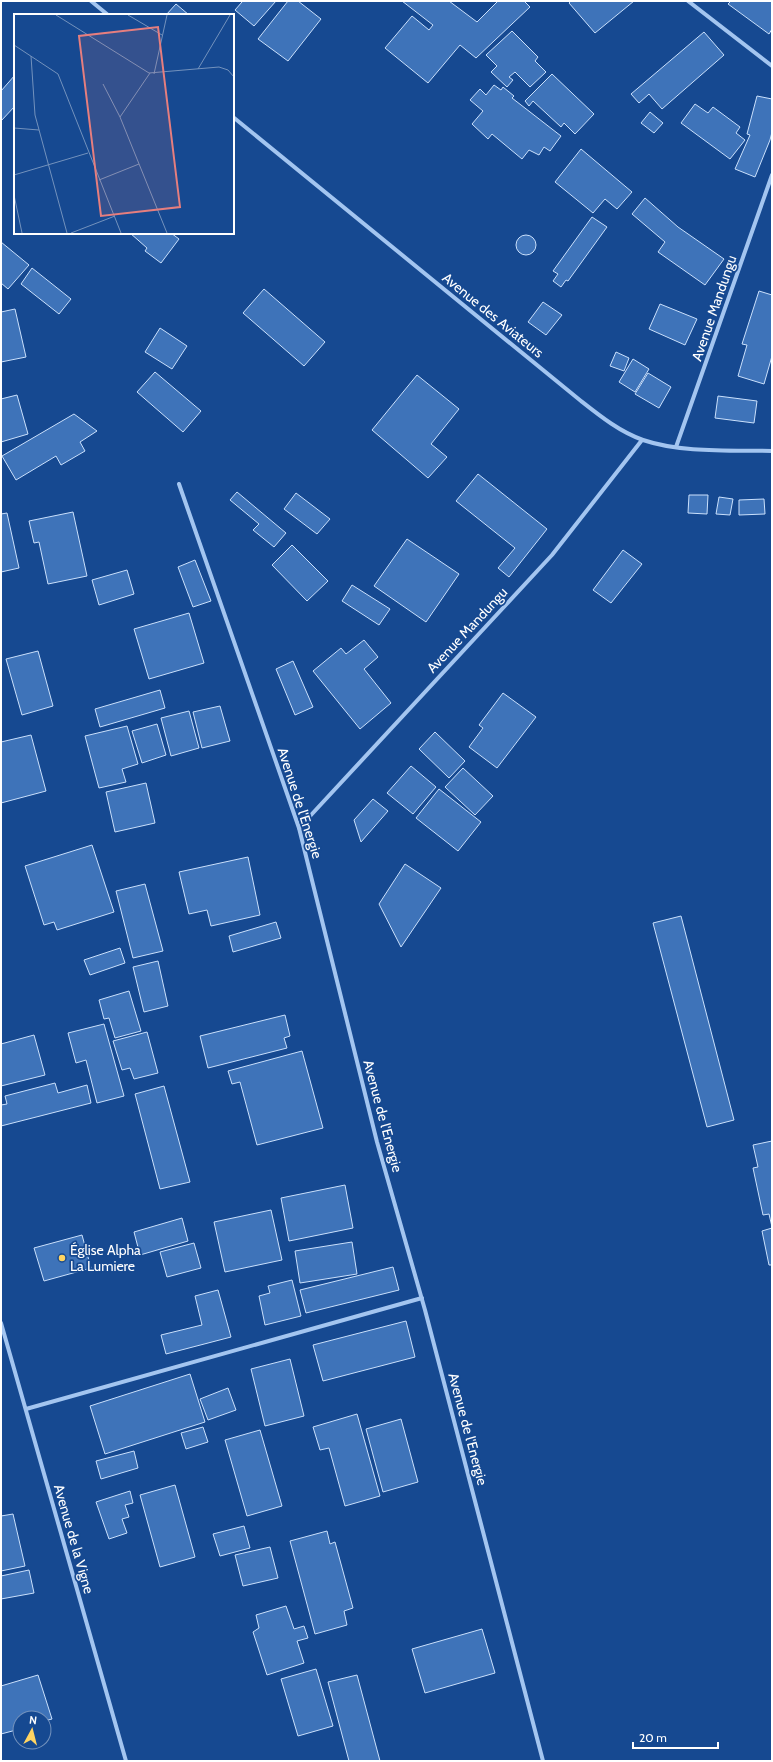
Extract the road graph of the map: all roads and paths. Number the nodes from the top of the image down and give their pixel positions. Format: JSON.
{"nodes":[{"id":1,"x":91,"y":1,"type":"edge"},
{"id":2,"x":688,"y":1,"type":"edge"},
{"id":3,"x":107,"y":14,"type":"edge"},
{"id":4,"x":772,"y":66,"type":"edge"},
{"id":5,"x":234,"y":118,"type":"edge"},
{"id":6,"x":772,"y":175,"type":"edge"},
{"id":7,"x":642,"y":440,"type":"junction"},
{"id":8,"x":676,"y":447,"type":"junction"},
{"id":9,"x":772,"y":451,"type":"edge"},
{"id":10,"x":179,"y":484,"type":"dead end"},
{"id":11,"x":299,"y":828,"type":"junction"},
{"id":12,"x":422,"y":1298,"type":"junction"},
{"id":13,"x":1,"y":1323,"type":"edge"},
{"id":14,"x":26,"y":1409,"type":"junction"},
{"id":15,"x":126,"y":1761,"type":"edge"},
{"id":16,"x":543,"y":1761,"type":"edge"}],
"edges":[{"from":1,"to":3,"type":"street"},
{"from":2,"to":4,"type":"street"},
{"from":5,"to":7,"type":"street","name":"Avenue des Aviateurs"},
{"from":6,"to":8,"type":"street","name":"Avenue Mandungu"},
{"from":7,"to":8,"type":"street","name":"Avenue des Aviateurs"},
{"from":7,"to":11,"type":"street","name":"Avenue Mandungu"},
{"from":8,"to":9,"type":"street","name":"Avenue des Aviateurs"},
{"from":10,"to":11,"type":"street","name":"Avenue de l'Energie"},
{"from":11,"to":12,"type":"street","name":"Avenue de l'Energie"},
{"from":12,"to":14,"type":"street"},
{"from":12,"to":16,"type":"street","name":"Avenue de l'Energie"},
{"from":13,"to":14,"type":"street","name":"Avenue de la Vigne"},
{"from":14,"to":15,"type":"street","name":"Avenue de la Vigne"}]}
